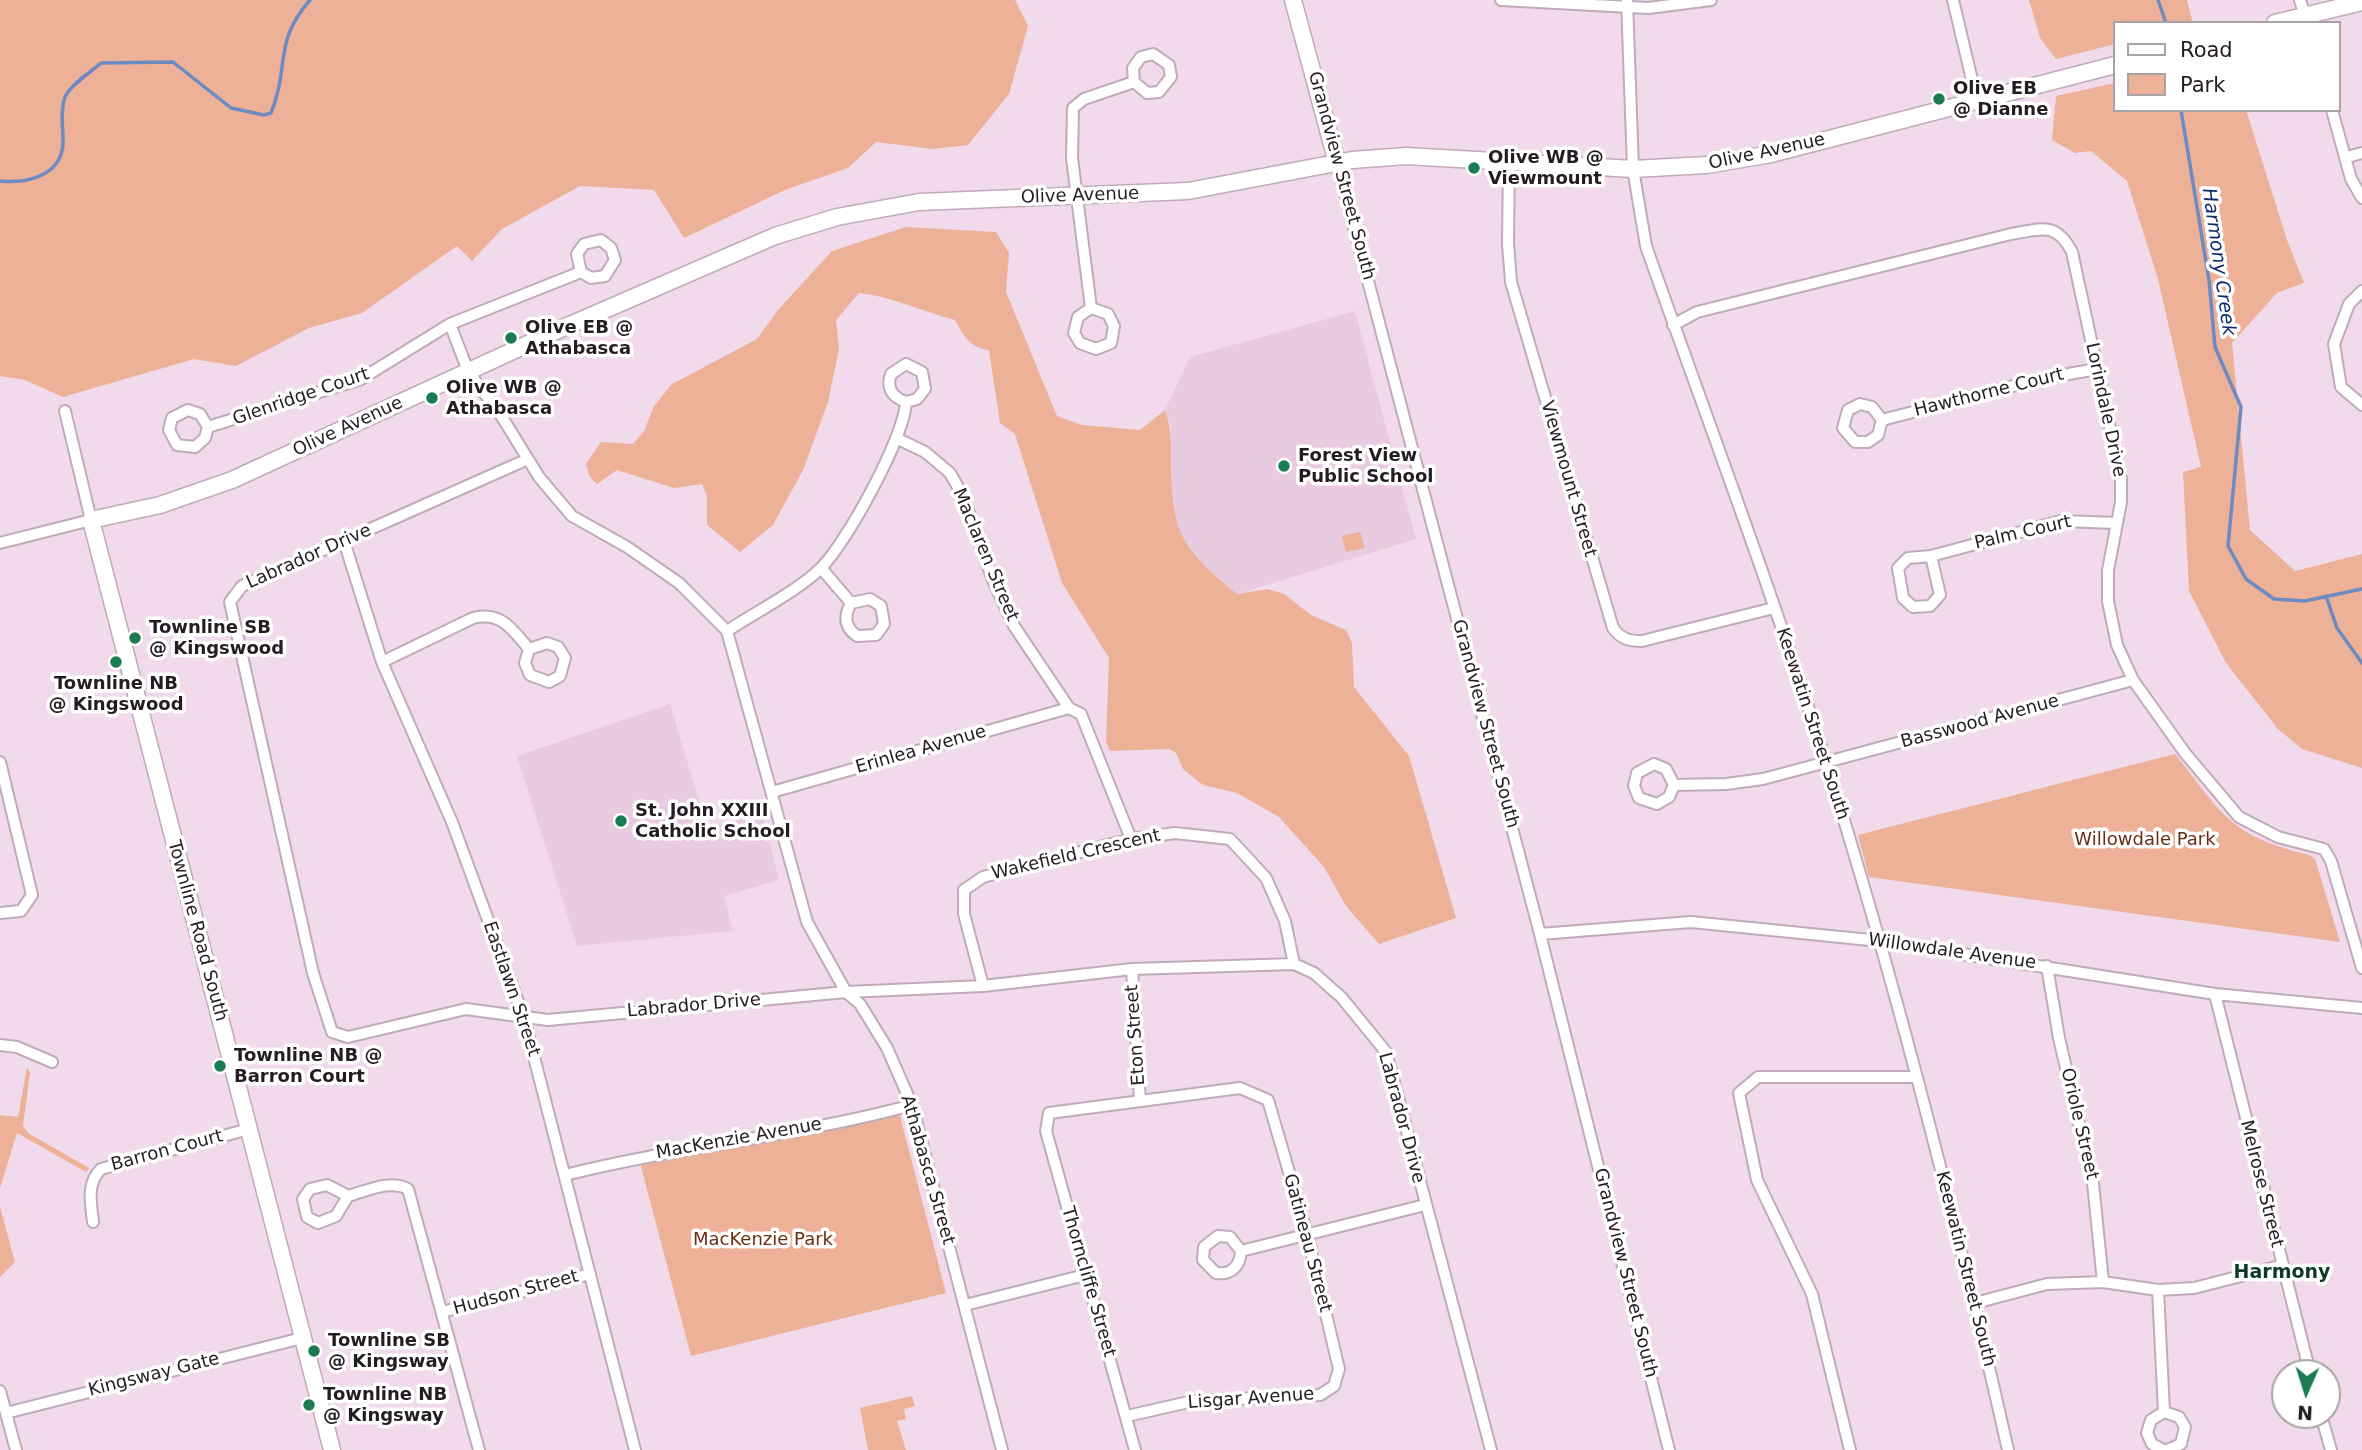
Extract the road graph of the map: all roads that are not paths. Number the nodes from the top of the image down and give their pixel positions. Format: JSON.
{"nodes":[{"id":1,"x":1293,"y":0,"type":"edge"},
{"id":2,"x":1501,"y":0,"type":"edge"},
{"id":3,"x":1711,"y":0,"type":"edge"},
{"id":4,"x":1953,"y":0,"type":"edge"},
{"id":5,"x":2362,"y":2,"type":"edge"},
{"id":6,"x":1627,"y":4,"type":"edge"},
{"id":7,"x":2304,"y":12,"type":"edge"},
{"id":8,"x":2280,"y":21,"type":"edge"},
{"id":9,"x":2114,"y":65,"type":"edge"},
{"id":10,"x":1134,"y":82,"type":"dead end"},
{"id":11,"x":1977,"y":101,"type":"junction"},
{"id":12,"x":2333,"y":112,"type":"edge"},
{"id":13,"x":2362,"y":153,"type":"edge"},
{"id":14,"x":2347,"y":157,"type":"junction"},
{"id":15,"x":1509,"y":162,"type":"junction"},
{"id":16,"x":1337,"y":163,"type":"junction"},
{"id":17,"x":1633,"y":169,"type":"junction"},
{"id":18,"x":1077,"y":197,"type":"junction"},
{"id":19,"x":2362,"y":198,"type":"edge"},
{"id":20,"x":581,"y":272,"type":"dead end"},
{"id":21,"x":2362,"y":291,"type":"edge"},
{"id":22,"x":1091,"y":308,"type":"dead end"},
{"id":23,"x":450,"y":324,"type":"junction"},
{"id":24,"x":1674,"y":325,"type":"junction"},
{"id":25,"x":2097,"y":369,"type":"junction"},
{"id":26,"x":468,"y":371,"type":"junction"},
{"id":27,"x":906,"y":402,"type":"dead end"},
{"id":28,"x":2362,"y":405,"type":"edge"},
{"id":29,"x":65,"y":411,"type":"dead end"},
{"id":30,"x":1882,"y":420,"type":"dead end"},
{"id":31,"x":208,"y":427,"type":"dead end"},
{"id":32,"x":896,"y":438,"type":"junction"},
{"id":33,"x":528,"y":459,"type":"junction"},
{"id":34,"x":91,"y":520,"type":"junction"},
{"id":35,"x":2116,"y":523,"type":"junction"},
{"id":36,"x":344,"y":541,"type":"junction"},
{"id":37,"x":0,"y":543,"type":"edge"},
{"id":38,"x":1931,"y":556,"type":"junction"},
{"id":39,"x":821,"y":568,"type":"junction"},
{"id":40,"x":851,"y":603,"type":"dead end"},
{"id":41,"x":1774,"y":608,"type":"junction"},
{"id":42,"x":727,"y":631,"type":"junction"},
{"id":43,"x":529,"y":649,"type":"dead end"},
{"id":44,"x":383,"y":662,"type":"junction"},
{"id":45,"x":2133,"y":680,"type":"junction"},
{"id":46,"x":1069,"y":708,"type":"junction"},
{"id":47,"x":0,"y":762,"type":"edge"},
{"id":48,"x":1827,"y":764,"type":"junction"},
{"id":49,"x":1674,"y":785,"type":"dead end"},
{"id":50,"x":772,"y":792,"type":"junction"},
{"id":51,"x":1130,"y":839,"type":"junction"},
{"id":52,"x":0,"y":913,"type":"edge"},
{"id":53,"x":1540,"y":934,"type":"junction"},
{"id":54,"x":1880,"y":941,"type":"junction"},
{"id":55,"x":1294,"y":964,"type":"junction"},
{"id":56,"x":2047,"y":966,"type":"junction"},
{"id":57,"x":2362,"y":968,"type":"edge"},
{"id":58,"x":1132,"y":970,"type":"junction"},
{"id":59,"x":983,"y":986,"type":"junction"},
{"id":60,"x":846,"y":992,"type":"junction"},
{"id":61,"x":2215,"y":994,"type":"junction"},
{"id":62,"x":2362,"y":1008,"type":"edge"},
{"id":63,"x":524,"y":1018,"type":"junction"},
{"id":64,"x":0,"y":1045,"type":"edge"},
{"id":65,"x":52,"y":1062,"type":"dead end"},
{"id":66,"x":1916,"y":1077,"type":"junction"},
{"id":67,"x":1140,"y":1101,"type":"junction"},
{"id":68,"x":912,"y":1105,"type":"junction"},
{"id":69,"x":249,"y":1129,"type":"junction"},
{"id":70,"x":565,"y":1175,"type":"junction"},
{"id":71,"x":348,"y":1195,"type":"dead end"},
{"id":72,"x":1424,"y":1205,"type":"junction"},
{"id":73,"x":93,"y":1222,"type":"dead end"},
{"id":74,"x":1307,"y":1234,"type":"junction"},
{"id":75,"x":1241,"y":1251,"type":"dead end"},
{"id":76,"x":2280,"y":1266,"type":"junction"},
{"id":77,"x":590,"y":1274,"type":"junction"},
{"id":78,"x":1085,"y":1275,"type":"junction"},
{"id":79,"x":2103,"y":1282,"type":"junction"},
{"id":80,"x":2158,"y":1290,"type":"junction"},
{"id":81,"x":1975,"y":1303,"type":"junction"},
{"id":82,"x":965,"y":1305,"type":"junction"},
{"id":83,"x":442,"y":1312,"type":"junction"},
{"id":84,"x":302,"y":1338,"type":"junction"},
{"id":85,"x":2306,"y":1359,"type":"edge"},
{"id":86,"x":1334,"y":1387,"type":"joint"},
{"id":87,"x":0,"y":1391,"type":"edge"},
{"id":88,"x":2164,"y":1412,"type":"junction"},
{"id":89,"x":6,"y":1413,"type":"junction"},
{"id":90,"x":1127,"y":1416,"type":"junction"},
{"id":91,"x":2325,"y":1429,"type":"edge"},
{"id":92,"x":16,"y":1450,"type":"edge"},
{"id":93,"x":332,"y":1450,"type":"edge"},
{"id":94,"x":479,"y":1450,"type":"edge"},
{"id":95,"x":635,"y":1450,"type":"edge"},
{"id":96,"x":1002,"y":1450,"type":"edge"},
{"id":97,"x":1135,"y":1450,"type":"edge"},
{"id":98,"x":1492,"y":1450,"type":"edge"},
{"id":99,"x":1669,"y":1450,"type":"edge"},
{"id":100,"x":1850,"y":1450,"type":"edge"},
{"id":101,"x":2008,"y":1450,"type":"edge"},
{"id":102,"x":2165,"y":1450,"type":"edge"},
{"id":103,"x":2331,"y":1450,"type":"edge"}],
"edges":[{"from":1,"to":16,"type":"main road","name":"Grandview Street South"},
{"from":2,"to":6,"type":"street"},
{"from":3,"to":6,"type":"street"},
{"from":4,"to":11,"type":"street"},
{"from":5,"to":7,"type":"main road"},
{"from":6,"to":17,"type":"street","name":"Keewatin Street South"},
{"from":7,"to":8,"type":"main road"},
{"from":9,"to":11,"type":"main road","name":"Olive Avenue"},
{"from":10,"to":18,"type":"street"},
{"from":11,"to":17,"type":"main road","name":"Olive Avenue"},
{"from":12,"to":14,"type":"street"},
{"from":13,"to":14,"type":"street"},
{"from":14,"to":19,"type":"street"},
{"from":15,"to":16,"type":"main road","name":"Olive Avenue"},
{"from":15,"to":17,"type":"main road","name":"Olive Avenue"},
{"from":15,"to":41,"type":"street","name":"Viewmount Street"},
{"from":16,"to":18,"type":"main road","name":"Olive Avenue"},
{"from":16,"to":53,"type":"street","name":"Grandview Street South"},
{"from":17,"to":24,"type":"street","name":"Keewatin Street South"},
{"from":18,"to":22,"type":"street"},
{"from":18,"to":26,"type":"main road","name":"Olive Avenue"},
{"from":20,"to":23,"type":"street","name":"Glenridge Court"},
{"from":21,"to":28,"type":"street"},
{"from":23,"to":26,"type":"street","name":"Athabasca Street"},
{"from":23,"to":31,"type":"street","name":"Glenridge Court"},
{"from":24,"to":25,"type":"street","name":"Lorindale Drive"},
{"from":24,"to":41,"type":"street","name":"Keewatin Street South"},
{"from":25,"to":30,"type":"street","name":"Hawthorne Court"},
{"from":25,"to":35,"type":"street","name":"Lorindale Drive"},
{"from":26,"to":33,"type":"street","name":"Athabasca Street"},
{"from":26,"to":34,"type":"main road","name":"Olive Avenue"},
{"from":27,"to":32,"type":"street"},
{"from":29,"to":34,"type":"street","name":"Townline Road South"},
{"from":32,"to":39,"type":"street"},
{"from":32,"to":46,"type":"street","name":"Maclaren Street"},
{"from":33,"to":36,"type":"street","name":"Labrador Drive"},
{"from":33,"to":42,"type":"street","name":"Athabasca Street"},
{"from":34,"to":37,"type":"street"},
{"from":34,"to":69,"type":"main road","name":"Townline Road South"},
{"from":35,"to":38,"type":"street","name":"Palm Court"},
{"from":35,"to":45,"type":"street","name":"Lorindale Drive"},
{"from":36,"to":44,"type":"street","name":"Eastlawn Street"},
{"from":36,"to":63,"type":"street","name":"Labrador Drive"},
{"from":38,"to":38,"type":"street","name":"Palm Court"},
{"from":39,"to":40,"type":"street"},
{"from":39,"to":42,"type":"street"},
{"from":41,"to":48,"type":"street","name":"Keewatin Street South"},
{"from":42,"to":50,"type":"street","name":"Athabasca Street"},
{"from":43,"to":44,"type":"street"},
{"from":44,"to":63,"type":"street","name":"Eastlawn Street"},
{"from":45,"to":48,"type":"street","name":"Basswood Avenue"},
{"from":45,"to":57,"type":"street","name":"Lorindale Drive"},
{"from":46,"to":50,"type":"street","name":"Erinlea Avenue"},
{"from":46,"to":51,"type":"street","name":"Maclaren Street"},
{"from":47,"to":52,"type":"street"},
{"from":48,"to":49,"type":"street","name":"Basswood Avenue"},
{"from":48,"to":54,"type":"street","name":"Keewatin Street South"},
{"from":50,"to":60,"type":"street","name":"Athabasca Street"},
{"from":51,"to":55,"type":"street","name":"Wakefield Crescent"},
{"from":51,"to":59,"type":"street","name":"Wakefield Crescent"},
{"from":53,"to":54,"type":"street","name":"Willowdale Avenue"},
{"from":53,"to":99,"type":"street","name":"Grandview Street South"},
{"from":54,"to":56,"type":"street","name":"Willowdale Avenue"},
{"from":54,"to":66,"type":"street","name":"Keewatin Street South"},
{"from":55,"to":58,"type":"street","name":"Labrador Drive"},
{"from":55,"to":72,"type":"street","name":"Labrador Drive"},
{"from":56,"to":61,"type":"street","name":"Willowdale Avenue"},
{"from":56,"to":79,"type":"street","name":"Oriole Street"},
{"from":58,"to":59,"type":"street","name":"Labrador Drive"},
{"from":58,"to":67,"type":"street","name":"Eton Street"},
{"from":59,"to":60,"type":"street","name":"Labrador Drive"},
{"from":60,"to":63,"type":"street","name":"Labrador Drive"},
{"from":60,"to":68,"type":"street","name":"Athabasca Street"},
{"from":61,"to":62,"type":"street","name":"Willowdale Avenue"},
{"from":61,"to":76,"type":"street","name":"Melrose Street"},
{"from":63,"to":70,"type":"street","name":"Eastlawn Street"},
{"from":64,"to":65,"type":"street"},
{"from":66,"to":81,"type":"street","name":"Keewatin Street South"},
{"from":66,"to":100,"type":"street"},
{"from":67,"to":74,"type":"street","name":"Gatineau Street"},
{"from":67,"to":78,"type":"street","name":"Thorncliffe Street"},
{"from":68,"to":70,"type":"street","name":"MacKenzie Avenue"},
{"from":68,"to":82,"type":"street","name":"Athabasca Street"},
{"from":69,"to":73,"type":"street","name":"Barron Court"},
{"from":69,"to":84,"type":"main road","name":"Townline Road South"},
{"from":70,"to":77,"type":"street","name":"Eastlawn Street"},
{"from":71,"to":83,"type":"street"},
{"from":72,"to":74,"type":"street"},
{"from":72,"to":98,"type":"street","name":"Labrador Drive"},
{"from":74,"to":75,"type":"street"},
{"from":74,"to":86,"type":"street","name":"Gatineau Street"},
{"from":76,"to":80,"type":"street"},
{"from":76,"to":85,"type":"street","name":"Melrose Street"},
{"from":77,"to":83,"type":"street","name":"Hudson Street"},
{"from":77,"to":95,"type":"street","name":"Eastlawn Street"},
{"from":78,"to":82,"type":"street"},
{"from":78,"to":90,"type":"street","name":"Thorncliffe Street"},
{"from":79,"to":80,"type":"street"},
{"from":79,"to":81,"type":"street"},
{"from":80,"to":88,"type":"street"},
{"from":81,"to":101,"type":"street","name":"Keewatin Street South"},
{"from":82,"to":96,"type":"street","name":"Athabasca Street"},
{"from":83,"to":94,"type":"street"},
{"from":84,"to":89,"type":"street","name":"Kingsway Gate"},
{"from":84,"to":93,"type":"main road","name":"Townline Road South"},
{"from":86,"to":90,"type":"street","name":"Lisgar Avenue"},
{"from":87,"to":89,"type":"street"},
{"from":88,"to":102,"type":"street"},
{"from":88,"to":102,"type":"street"},
{"from":89,"to":92,"type":"street"},
{"from":90,"to":97,"type":"street","name":"Thorncliffe Street"},
{"from":91,"to":103,"type":"street"}]}
